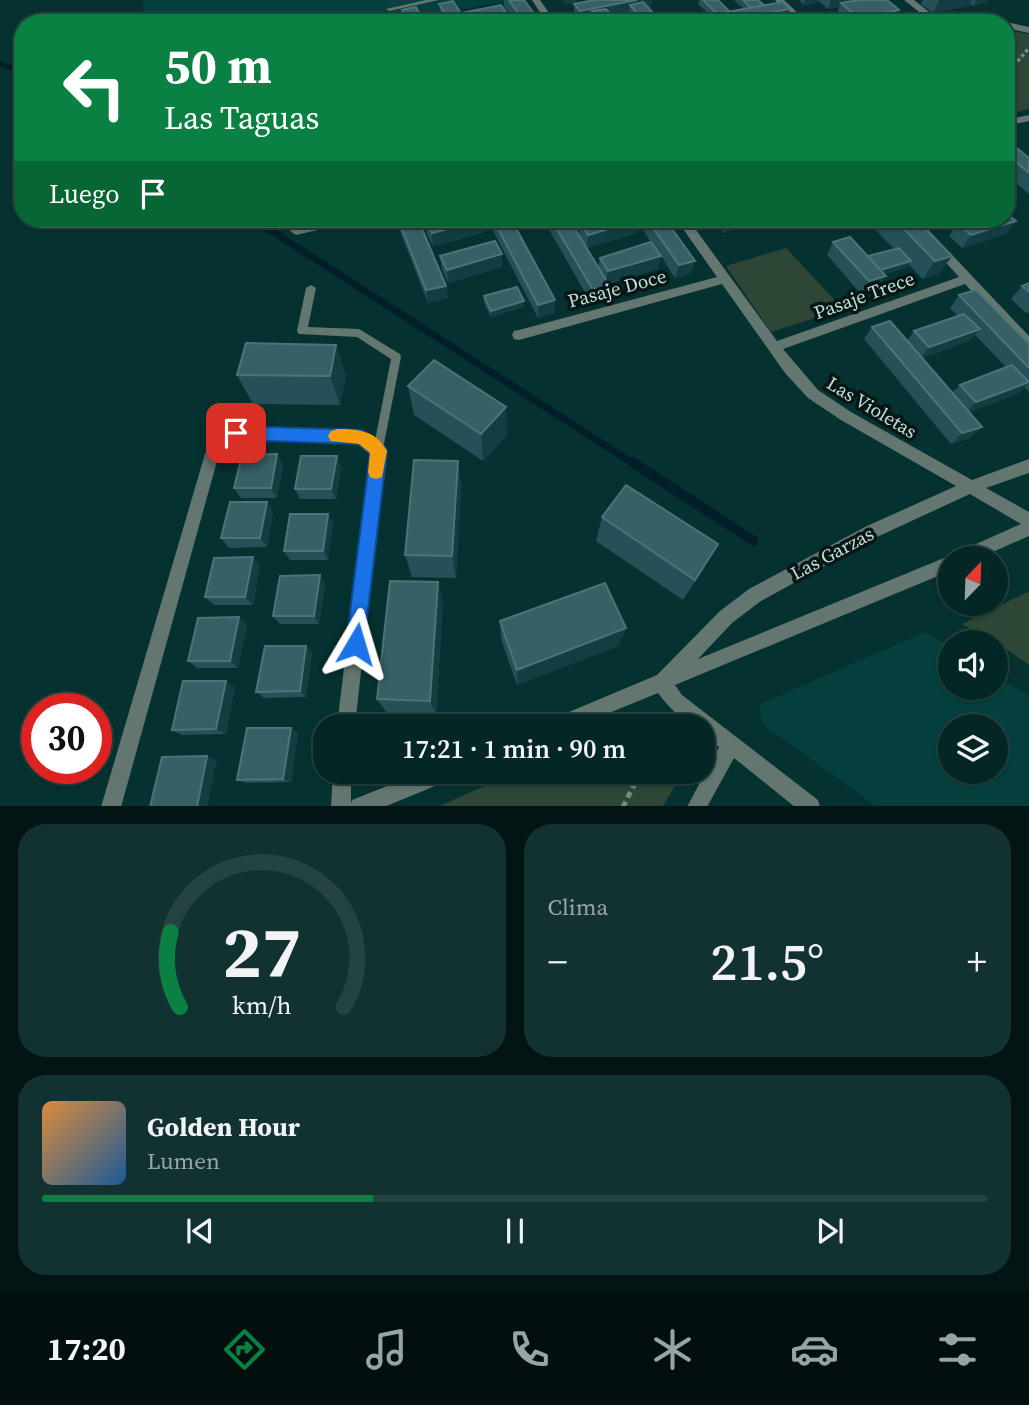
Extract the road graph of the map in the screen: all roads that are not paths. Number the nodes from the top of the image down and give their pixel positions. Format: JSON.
{"nodes":[{"id":1,"x":436,"y":0,"type":"edge"},
{"id":2,"x":779,"y":0,"type":"edge"},
{"id":3,"x":908,"y":0,"type":"edge"},
{"id":4,"x":388,"y":9,"type":"dead end"},
{"id":5,"x":794,"y":14,"type":"edge"},
{"id":6,"x":927,"y":14,"type":"edge"},
{"id":7,"x":304,"y":228,"type":"edge"},
{"id":8,"x":688,"y":228,"type":"edge"},
{"id":9,"x":920,"y":228,"type":"edge"},
{"id":10,"x":296,"y":231,"type":"dead end"},
{"id":11,"x":725,"y":279,"type":"junction"},
{"id":12,"x":967,"y":279,"type":"junction"},
{"id":13,"x":311,"y":288,"type":"dead end"},
{"id":14,"x":519,"y":335,"type":"dead end"},
{"id":15,"x":1029,"y":345,"type":"edge"},
{"id":16,"x":775,"y":347,"type":"junction"},
{"id":17,"x":379,"y":451,"type":"junction"},
{"id":18,"x":1029,"y":466,"type":"edge"},
{"id":19,"x":970,"y":487,"type":"junction"},
{"id":20,"x":1029,"y":520,"type":"edge"},
{"id":21,"x":1029,"y":528,"type":"edge"},
{"id":22,"x":989,"y":546,"type":"edge"},
{"id":23,"x":938,"y":568,"type":"edge"},
{"id":24,"x":662,"y":682,"type":"junction"},
{"id":25,"x":347,"y":714,"type":"edge"},
{"id":26,"x":585,"y":714,"type":"edge"},
{"id":27,"x":730,"y":746,"type":"junction"},
{"id":28,"x":342,"y":784,"type":"edge"},
{"id":29,"x":416,"y":784,"type":"edge"},
{"id":30,"x":111,"y":806,"type":"edge"},
{"id":31,"x":341,"y":806,"type":"edge"},
{"id":32,"x":361,"y":806,"type":"edge"},
{"id":33,"x":697,"y":806,"type":"edge"},
{"id":34,"x":810,"y":806,"type":"edge"}],
"edges":[{"from":1,"to":4,"type":"lane"},
{"from":2,"to":5,"type":"street"},
{"from":3,"to":6,"type":"street"},
{"from":7,"to":10,"type":"street"},
{"from":8,"to":11,"type":"street","name":"Las Violetas"},
{"from":9,"to":12,"type":"street"},
{"from":11,"to":14,"type":"street","name":"Pasaje Doce"},
{"from":11,"to":16,"type":"street","name":"Las Violetas"},
{"from":12,"to":15,"type":"street"},
{"from":12,"to":16,"type":"street","name":"Pasaje Trece"},
{"from":13,"to":17,"type":"lane"},
{"from":16,"to":19,"type":"street","name":"Las Violetas"},
{"from":17,"to":25,"type":"street"},
{"from":17,"to":30,"type":"street"},
{"from":18,"to":19,"type":"street","name":"Las Garzas"},
{"from":19,"to":20,"type":"street","name":"Las Violetas"},
{"from":19,"to":24,"type":"street","name":"Las Garzas"},
{"from":21,"to":22,"type":"street"},
{"from":23,"to":24,"type":"street","name":"Las Garzas"},
{"from":24,"to":26,"type":"street","name":"Las Garzas"},
{"from":24,"to":27,"type":"street"},
{"from":27,"to":33,"type":"street"},
{"from":27,"to":34,"type":"street"},
{"from":28,"to":31,"type":"street"},
{"from":29,"to":32,"type":"street"}]}
